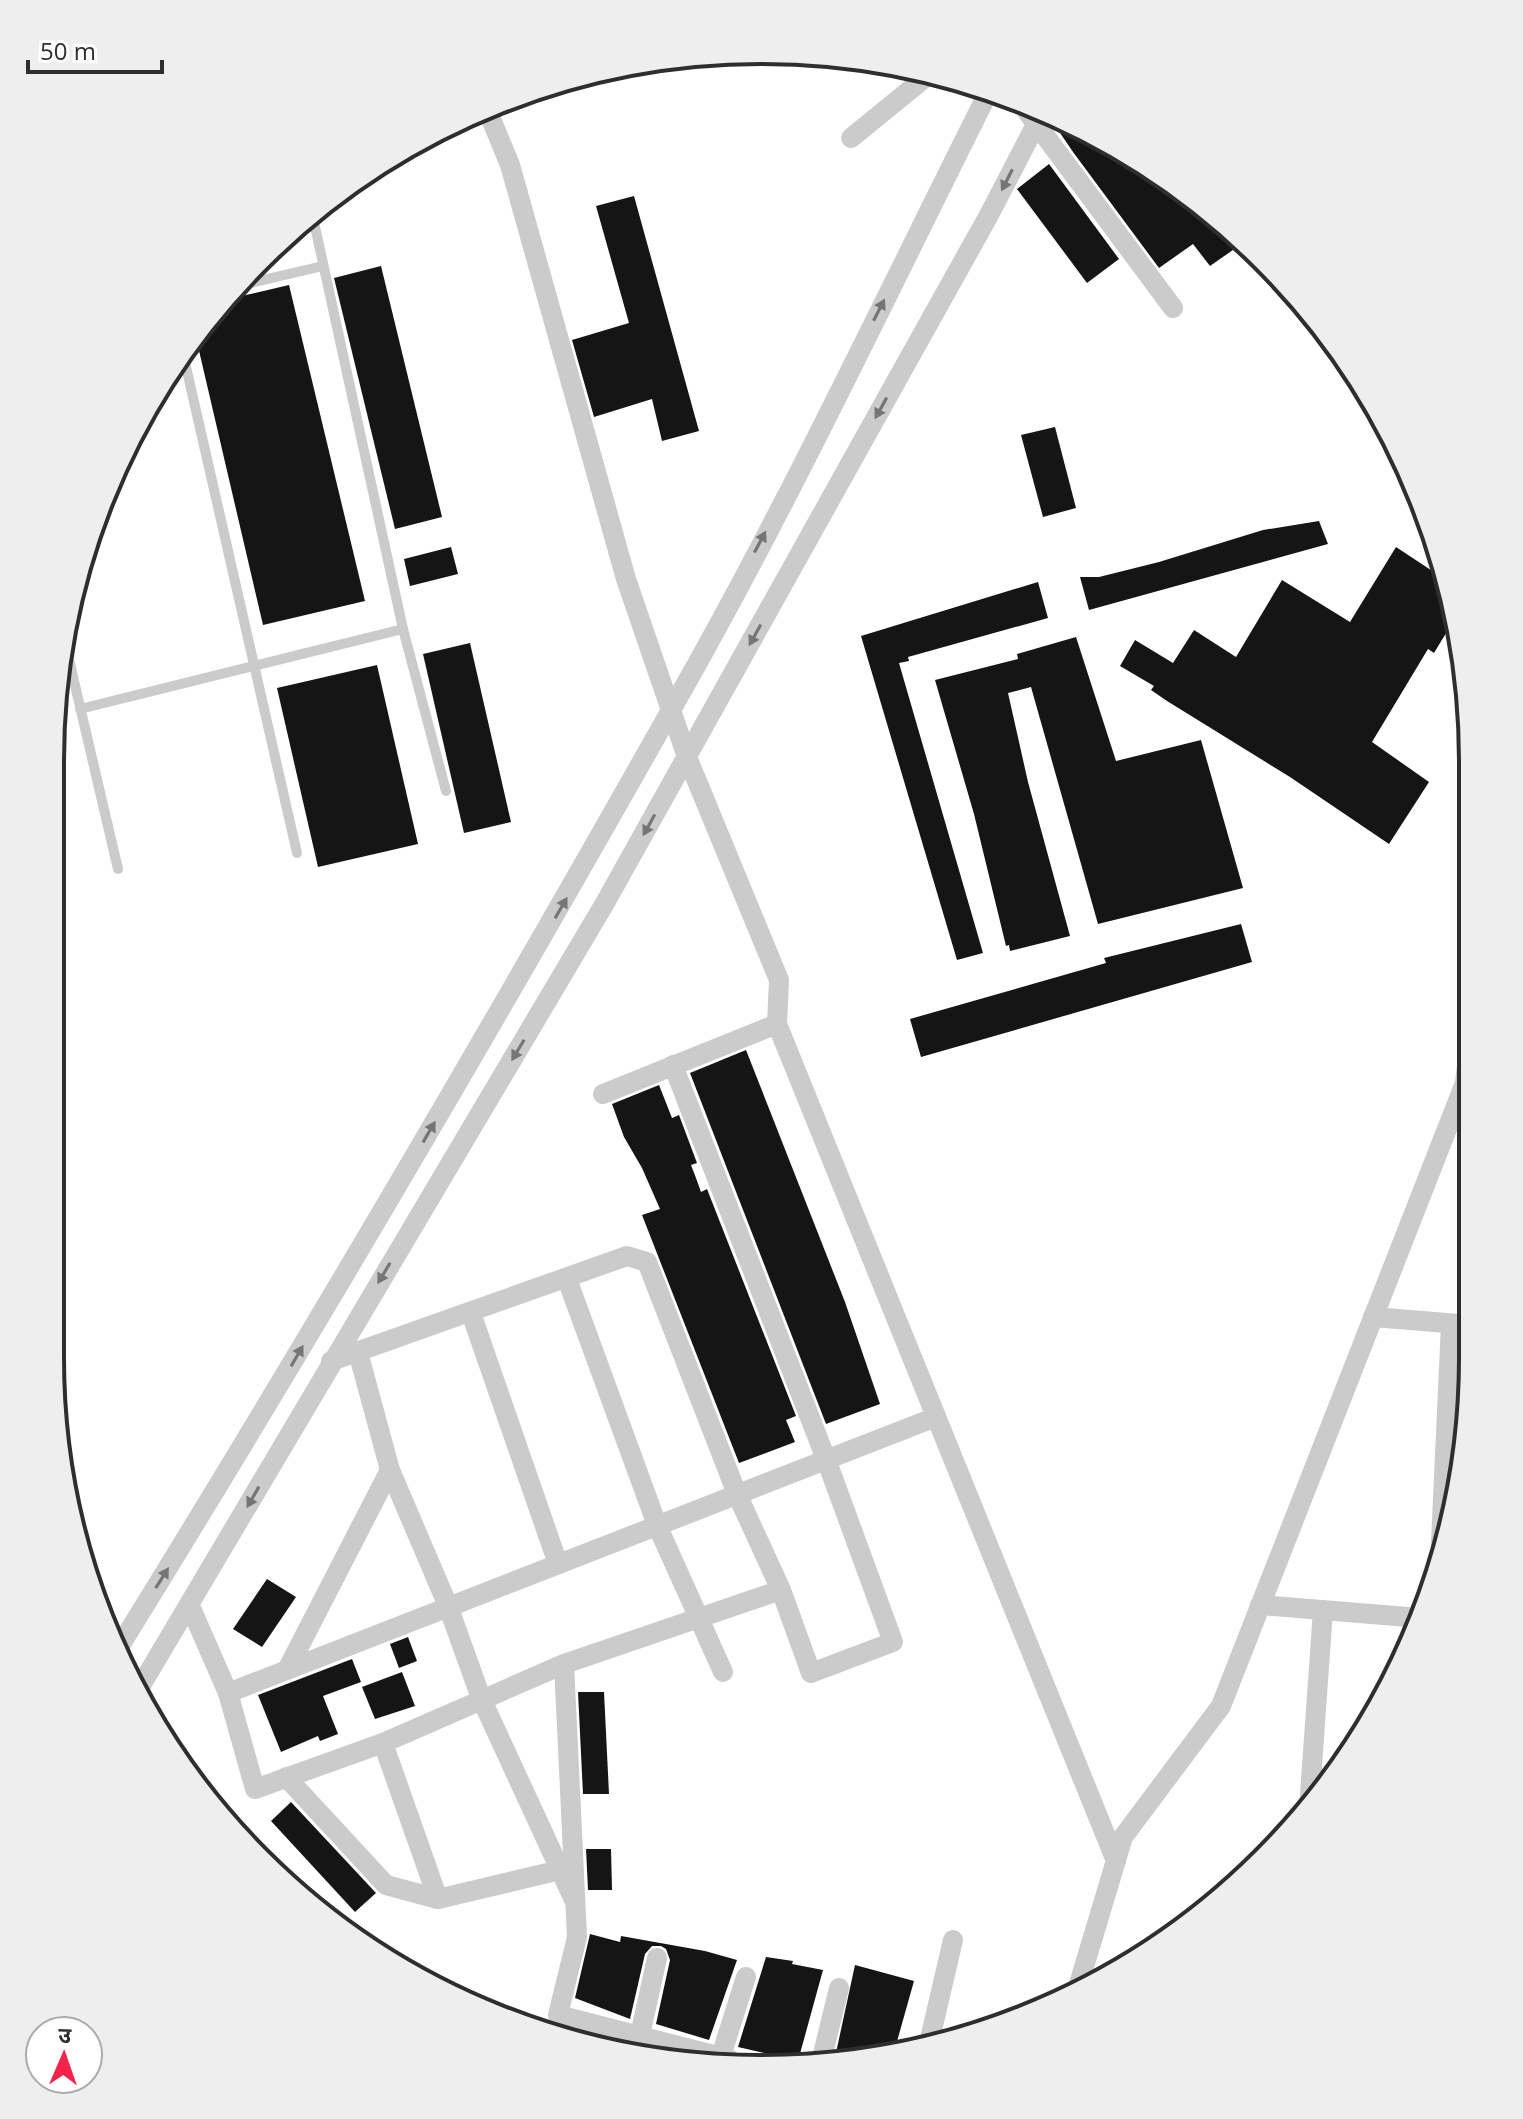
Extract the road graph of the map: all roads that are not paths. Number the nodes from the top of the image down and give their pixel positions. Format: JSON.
{"nodes":[{"id":1,"x":919,"y":82,"type":"edge"},
{"id":2,"x":984,"y":100,"type":"edge"},
{"id":3,"x":491,"y":119,"type":"edge"},
{"id":4,"x":1037,"y":121,"type":"edge"},
{"id":5,"x":1044,"y":124,"type":"edge"},
{"id":6,"x":851,"y":138,"type":"dead end"},
{"id":7,"x":315,"y":226,"type":"edge"},
{"id":8,"x":323,"y":266,"type":"junction"},
{"id":9,"x":255,"y":282,"type":"edge"},
{"id":10,"x":1173,"y":308,"type":"dead end"},
{"id":11,"x":186,"y":368,"type":"edge"},
{"id":12,"x":403,"y":629,"type":"junction"},
{"id":13,"x":254,"y":666,"type":"junction"},
{"id":14,"x":70,"y":667,"type":"edge"},
{"id":15,"x":80,"y":709,"type":"junction"},
{"id":16,"x":670,"y":709,"type":"junction"},
{"id":17,"x":687,"y":757,"type":"junction"},
{"id":18,"x":446,"y":791,"type":"dead end"},
{"id":19,"x":297,"y":853,"type":"dead end"},
{"id":20,"x":118,"y":869,"type":"dead end"},
{"id":21,"x":777,"y":1024,"type":"junction"},
{"id":22,"x":673,"y":1065,"type":"junction"},
{"id":23,"x":603,"y":1094,"type":"dead end"},
{"id":24,"x":1459,"y":1103,"type":"edge"},
{"id":25,"x":567,"y":1279,"type":"junction"},
{"id":26,"x":471,"y":1313,"type":"junction"},
{"id":27,"x":1373,"y":1317,"type":"junction"},
{"id":28,"x":1459,"y":1324,"type":"edge"},
{"id":29,"x":1459,"y":1347,"type":"edge"},
{"id":30,"x":358,"y":1352,"type":"junction"},
{"id":31,"x":331,"y":1361,"type":"junction"},
{"id":32,"x":936,"y":1417,"type":"junction"},
{"id":33,"x":826,"y":1459,"type":"junction"},
{"id":34,"x":390,"y":1470,"type":"junction"},
{"id":35,"x":1446,"y":1492,"type":"edge"},
{"id":36,"x":737,"y":1494,"type":"junction"},
{"id":37,"x":657,"y":1525,"type":"junction"},
{"id":38,"x":558,"y":1564,"type":"junction"},
{"id":39,"x":781,"y":1590,"type":"junction"},
{"id":40,"x":1260,"y":1605,"type":"junction"},
{"id":41,"x":190,"y":1606,"type":"junction"},
{"id":42,"x":448,"y":1606,"type":"junction"},
{"id":43,"x":1323,"y":1610,"type":"junction"},
{"id":44,"x":699,"y":1616,"type":"junction"},
{"id":45,"x":1409,"y":1617,"type":"edge"},
{"id":46,"x":124,"y":1639,"type":"edge"},
{"id":47,"x":564,"y":1664,"type":"junction"},
{"id":48,"x":287,"y":1670,"type":"junction"},
{"id":49,"x":723,"y":1672,"type":"dead end"},
{"id":50,"x":144,"y":1681,"type":"edge"},
{"id":51,"x":228,"y":1693,"type":"junction"},
{"id":52,"x":481,"y":1698,"type":"junction"},
{"id":53,"x":383,"y":1743,"type":"junction"},
{"id":54,"x":286,"y":1777,"type":"junction"},
{"id":55,"x":1311,"y":1787,"type":"edge"},
{"id":56,"x":1116,"y":1861,"type":"junction"},
{"id":57,"x":560,"y":1870,"type":"junction"},
{"id":58,"x":438,"y":1899,"type":"junction"},
{"id":59,"x":575,"y":1902,"type":"junction"},
{"id":60,"x":953,"y":1940,"type":"dead end"},
{"id":61,"x":657,"y":1958,"type":"dead end"},
{"id":62,"x":746,"y":1977,"type":"dead end"},
{"id":63,"x":1081,"y":1977,"type":"edge"},
{"id":64,"x":839,"y":1988,"type":"dead end"},
{"id":65,"x":931,"y":2034,"type":"edge"},
{"id":66,"x":640,"y":2035,"type":"junction"},
{"id":67,"x":823,"y":2052,"type":"edge"},
{"id":68,"x":706,"y":2053,"type":"edge"},
{"id":69,"x":726,"y":2054,"type":"edge"}],
"edges":[{"from":1,"to":6,"type":"street"},
{"from":16,"to":2,"type":"street","one_way":true},
{"from":3,"to":16,"type":"street"},
{"from":4,"to":17,"type":"street","one_way":true},
{"from":5,"to":10,"type":"street"},
{"from":7,"to":8,"type":"lane"},
{"from":8,"to":9,"type":"lane"},
{"from":8,"to":12,"type":"lane"},
{"from":11,"to":13,"type":"lane"},
{"from":12,"to":13,"type":"lane"},
{"from":12,"to":18,"type":"lane"},
{"from":13,"to":15,"type":"lane"},
{"from":13,"to":19,"type":"lane"},
{"from":14,"to":15,"type":"lane"},
{"from":15,"to":20,"type":"lane"},
{"from":16,"to":17,"type":"street"},
{"from":46,"to":16,"type":"street","one_way":true},
{"from":17,"to":21,"type":"street"},
{"from":17,"to":31,"type":"street","one_way":true},
{"from":21,"to":22,"type":"street"},
{"from":21,"to":32,"type":"street"},
{"from":22,"to":23,"type":"street"},
{"from":22,"to":33,"type":"street"},
{"from":24,"to":27,"type":"street"},
{"from":25,"to":26,"type":"street"},
{"from":25,"to":36,"type":"street"},
{"from":25,"to":37,"type":"street"},
{"from":26,"to":30,"type":"street"},
{"from":26,"to":38,"type":"street"},
{"from":27,"to":28,"type":"street"},
{"from":27,"to":40,"type":"street"},
{"from":29,"to":35,"type":"street"},
{"from":30,"to":31,"type":"street"},
{"from":30,"to":34,"type":"street"},
{"from":31,"to":41,"type":"street","one_way":true},
{"from":32,"to":33,"type":"street"},
{"from":32,"to":56,"type":"street"},
{"from":33,"to":36,"type":"street"},
{"from":33,"to":39,"type":"street"},
{"from":34,"to":42,"type":"street"},
{"from":34,"to":48,"type":"street"},
{"from":36,"to":37,"type":"street"},
{"from":36,"to":39,"type":"street"},
{"from":37,"to":38,"type":"street"},
{"from":37,"to":44,"type":"street"},
{"from":38,"to":42,"type":"street"},
{"from":39,"to":44,"type":"street"},
{"from":40,"to":43,"type":"street"},
{"from":40,"to":56,"type":"street"},
{"from":41,"to":50,"type":"street"},
{"from":41,"to":51,"type":"street"},
{"from":42,"to":48,"type":"street"},
{"from":42,"to":52,"type":"street"},
{"from":43,"to":45,"type":"street"},
{"from":43,"to":55,"type":"street"},
{"from":44,"to":47,"type":"street"},
{"from":44,"to":49,"type":"street"},
{"from":47,"to":52,"type":"street"},
{"from":47,"to":59,"type":"street"},
{"from":48,"to":51,"type":"street"},
{"from":51,"to":54,"type":"street"},
{"from":52,"to":53,"type":"street"},
{"from":52,"to":57,"type":"street"},
{"from":53,"to":54,"type":"street"},
{"from":53,"to":58,"type":"street"},
{"from":54,"to":58,"type":"street"},
{"from":56,"to":63,"type":"street"},
{"from":57,"to":58,"type":"street"},
{"from":57,"to":59,"type":"street"},
{"from":59,"to":66,"type":"street"},
{"from":60,"to":65,"type":"street"},
{"from":61,"to":66,"type":"street"},
{"from":62,"to":69,"type":"street"},
{"from":64,"to":67,"type":"street"},
{"from":66,"to":68,"type":"street"}]}
